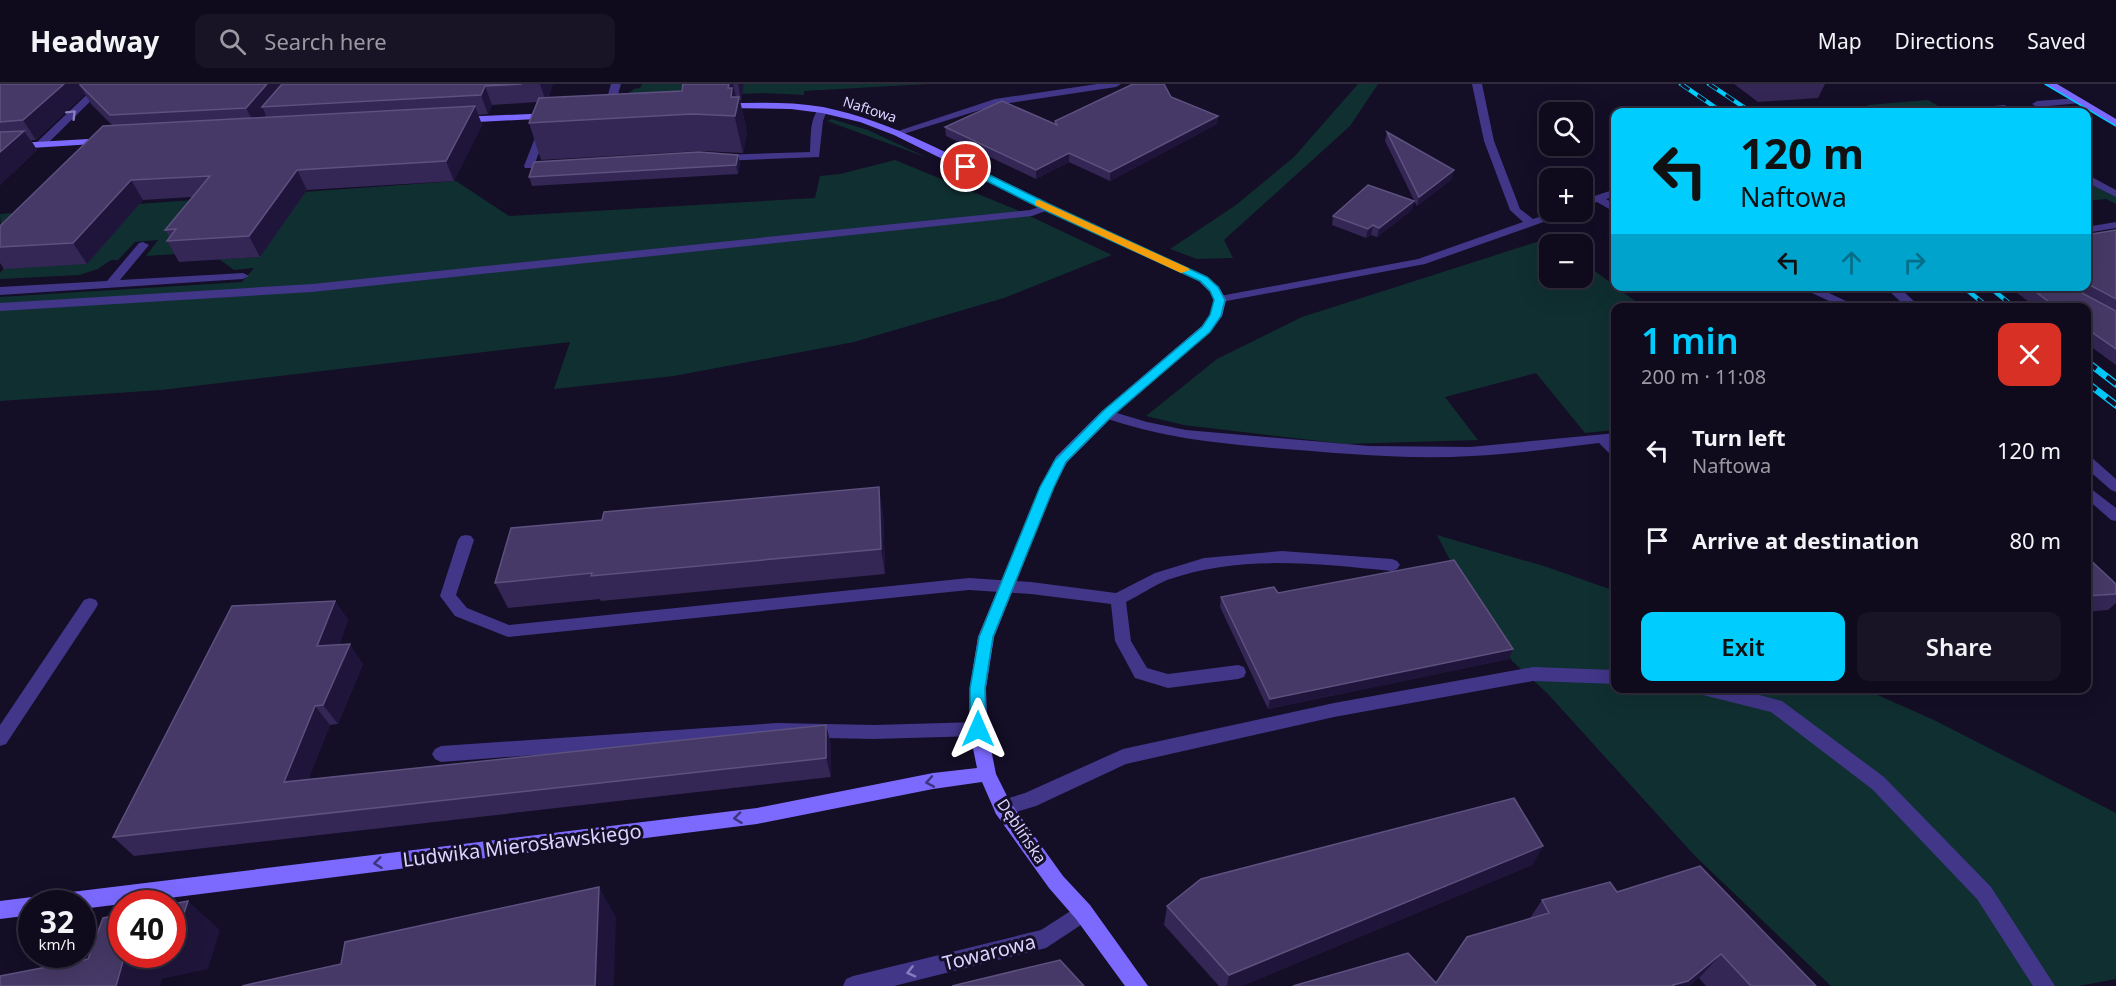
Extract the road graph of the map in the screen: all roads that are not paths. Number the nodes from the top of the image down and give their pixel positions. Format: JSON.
{"nodes":[{"id":1,"x":103,"y":84,"type":"edge"},
{"id":2,"x":616,"y":84,"type":"edge"},
{"id":3,"x":1115,"y":84,"type":"edge"},
{"id":4,"x":1477,"y":84,"type":"edge"},
{"id":5,"x":2050,"y":84,"type":"edge"},
{"id":6,"x":2078,"y":101,"type":"junction"},
{"id":7,"x":2037,"y":104,"type":"dead end"},
{"id":8,"x":716,"y":106,"type":"edge"},
{"id":9,"x":2090,"y":108,"type":"edge"},
{"id":10,"x":2091,"y":109,"type":"edge"},
{"id":11,"x":822,"y":110,"type":"junction"},
{"id":12,"x":620,"y":111,"type":"edge"},
{"id":13,"x":446,"y":121,"type":"edge"},
{"id":14,"x":2116,"y":123,"type":"edge"},
{"id":15,"x":897,"y":133,"type":"junction"},
{"id":16,"x":121,"y":140,"type":"edge"},
{"id":17,"x":41,"y":144,"type":"junction"},
{"id":18,"x":0,"y":147,"type":"edge"},
{"id":19,"x":711,"y":157,"type":"edge"},
{"id":20,"x":563,"y":164,"type":"edge"},
{"id":21,"x":2091,"y":180,"type":"edge"},
{"id":22,"x":1611,"y":194,"type":"edge"},
{"id":23,"x":2116,"y":195,"type":"edge"},
{"id":24,"x":1597,"y":198,"type":"junction"},
{"id":25,"x":1593,"y":200,"type":"edge"},
{"id":26,"x":1047,"y":207,"type":"junction"},
{"id":27,"x":1611,"y":207,"type":"edge"},
{"id":28,"x":1539,"y":220,"type":"edge"},
{"id":29,"x":1531,"y":223,"type":"junction"},
{"id":30,"x":2116,"y":225,"type":"edge"},
{"id":31,"x":2091,"y":229,"type":"edge"},
{"id":32,"x":143,"y":245,"type":"dead end"},
{"id":33,"x":243,"y":276,"type":"dead end"},
{"id":34,"x":111,"y":283,"type":"junction"},
{"id":35,"x":0,"y":291,"type":"edge"},
{"id":36,"x":1815,"y":291,"type":"edge"},
{"id":37,"x":1896,"y":291,"type":"edge"},
{"id":38,"x":1220,"y":300,"type":"junction"},
{"id":39,"x":1843,"y":303,"type":"edge"},
{"id":40,"x":1909,"y":303,"type":"edge"},
{"id":41,"x":0,"y":307,"type":"edge"},
{"id":42,"x":1107,"y":414,"type":"junction"},
{"id":43,"x":1609,"y":437,"type":"edge"},
{"id":44,"x":2091,"y":464,"type":"edge"},
{"id":45,"x":2116,"y":487,"type":"edge"},
{"id":46,"x":2091,"y":494,"type":"edge"},
{"id":47,"x":2116,"y":516,"type":"edge"},
{"id":48,"x":466,"y":540,"type":"dead end"},
{"id":49,"x":1392,"y":565,"type":"dead end"},
{"id":50,"x":1005,"y":586,"type":"junction"},
{"id":51,"x":1118,"y":599,"type":"junction"},
{"id":52,"x":90,"y":604,"type":"dead end"},
{"id":53,"x":1238,"y":672,"type":"dead end"},
{"id":54,"x":1611,"y":677,"type":"edge"},
{"id":55,"x":1723,"y":693,"type":"edge"},
{"id":56,"x":978,"y":729,"type":"junction"},
{"id":57,"x":0,"y":739,"type":"edge"},
{"id":58,"x":441,"y":754,"type":"dead end"},
{"id":59,"x":987,"y":774,"type":"junction"},
{"id":60,"x":1003,"y":808,"type":"junction"},
{"id":61,"x":96,"y":898,"type":"edge"},
{"id":62,"x":18,"y":908,"type":"edge"},
{"id":63,"x":0,"y":910,"type":"edge"},
{"id":64,"x":1083,"y":912,"type":"junction"},
{"id":65,"x":853,"y":986,"type":"edge"},
{"id":66,"x":1138,"y":986,"type":"edge"},
{"id":67,"x":2044,"y":986,"type":"edge"}],
"edges":[{"from":17,"to":1,"type":"street","one_way":true},
{"from":2,"to":12,"type":"street"},
{"from":3,"to":15,"type":"street"},
{"from":4,"to":29,"type":"street"},
{"from":5,"to":6,"type":"street"},
{"from":6,"to":7,"type":"street"},
{"from":6,"to":9,"type":"street"},
{"from":8,"to":11,"type":"street","name":"Naftowa"},
{"from":10,"to":14,"type":"street"},
{"from":11,"to":15,"type":"street","name":"Naftowa"},
{"from":11,"to":19,"type":"street"},
{"from":13,"to":20,"type":"street"},
{"from":15,"to":26,"type":"street","name":"Naftowa"},
{"from":16,"to":17,"type":"street"},
{"from":17,"to":18,"type":"street"},
{"from":21,"to":23,"type":"street"},
{"from":22,"to":24,"type":"street"},
{"from":24,"to":25,"type":"street"},
{"from":24,"to":27,"type":"street"},
{"from":26,"to":38,"type":"street","name":"Naftowa"},
{"from":26,"to":41,"type":"street"},
{"from":28,"to":29,"type":"street"},
{"from":29,"to":38,"type":"street"},
{"from":30,"to":31,"type":"street"},
{"from":32,"to":34,"type":"street"},
{"from":33,"to":34,"type":"street"},
{"from":34,"to":35,"type":"street"},
{"from":36,"to":39,"type":"street"},
{"from":37,"to":40,"type":"street"},
{"from":38,"to":42,"type":"street","name":"Dęblińska"},
{"from":42,"to":43,"type":"street"},
{"from":42,"to":50,"type":"street","name":"Dęblińska"},
{"from":44,"to":45,"type":"street"},
{"from":46,"to":47,"type":"street"},
{"from":48,"to":50,"type":"street"},
{"from":49,"to":51,"type":"street"},
{"from":50,"to":51,"type":"street"},
{"from":50,"to":56,"type":"street","name":"Dęblińska"},
{"from":51,"to":53,"type":"street"},
{"from":52,"to":57,"type":"street"},
{"from":54,"to":60,"type":"street"},
{"from":55,"to":67,"type":"street"},
{"from":56,"to":58,"type":"street"},
{"from":56,"to":59,"type":"street","name":"Dęblińska"},
{"from":59,"to":60,"type":"street","name":"Dęblińska"},
{"from":59,"to":61,"type":"street","name":"Ludwika Mierosławskiego","one_way":true},
{"from":60,"to":64,"type":"street","name":"Dęblińska"},
{"from":62,"to":63,"type":"street"},
{"from":64,"to":65,"type":"street","name":"Towarowa","one_way":true},
{"from":64,"to":66,"type":"street","name":"Dęblińska"}]}
